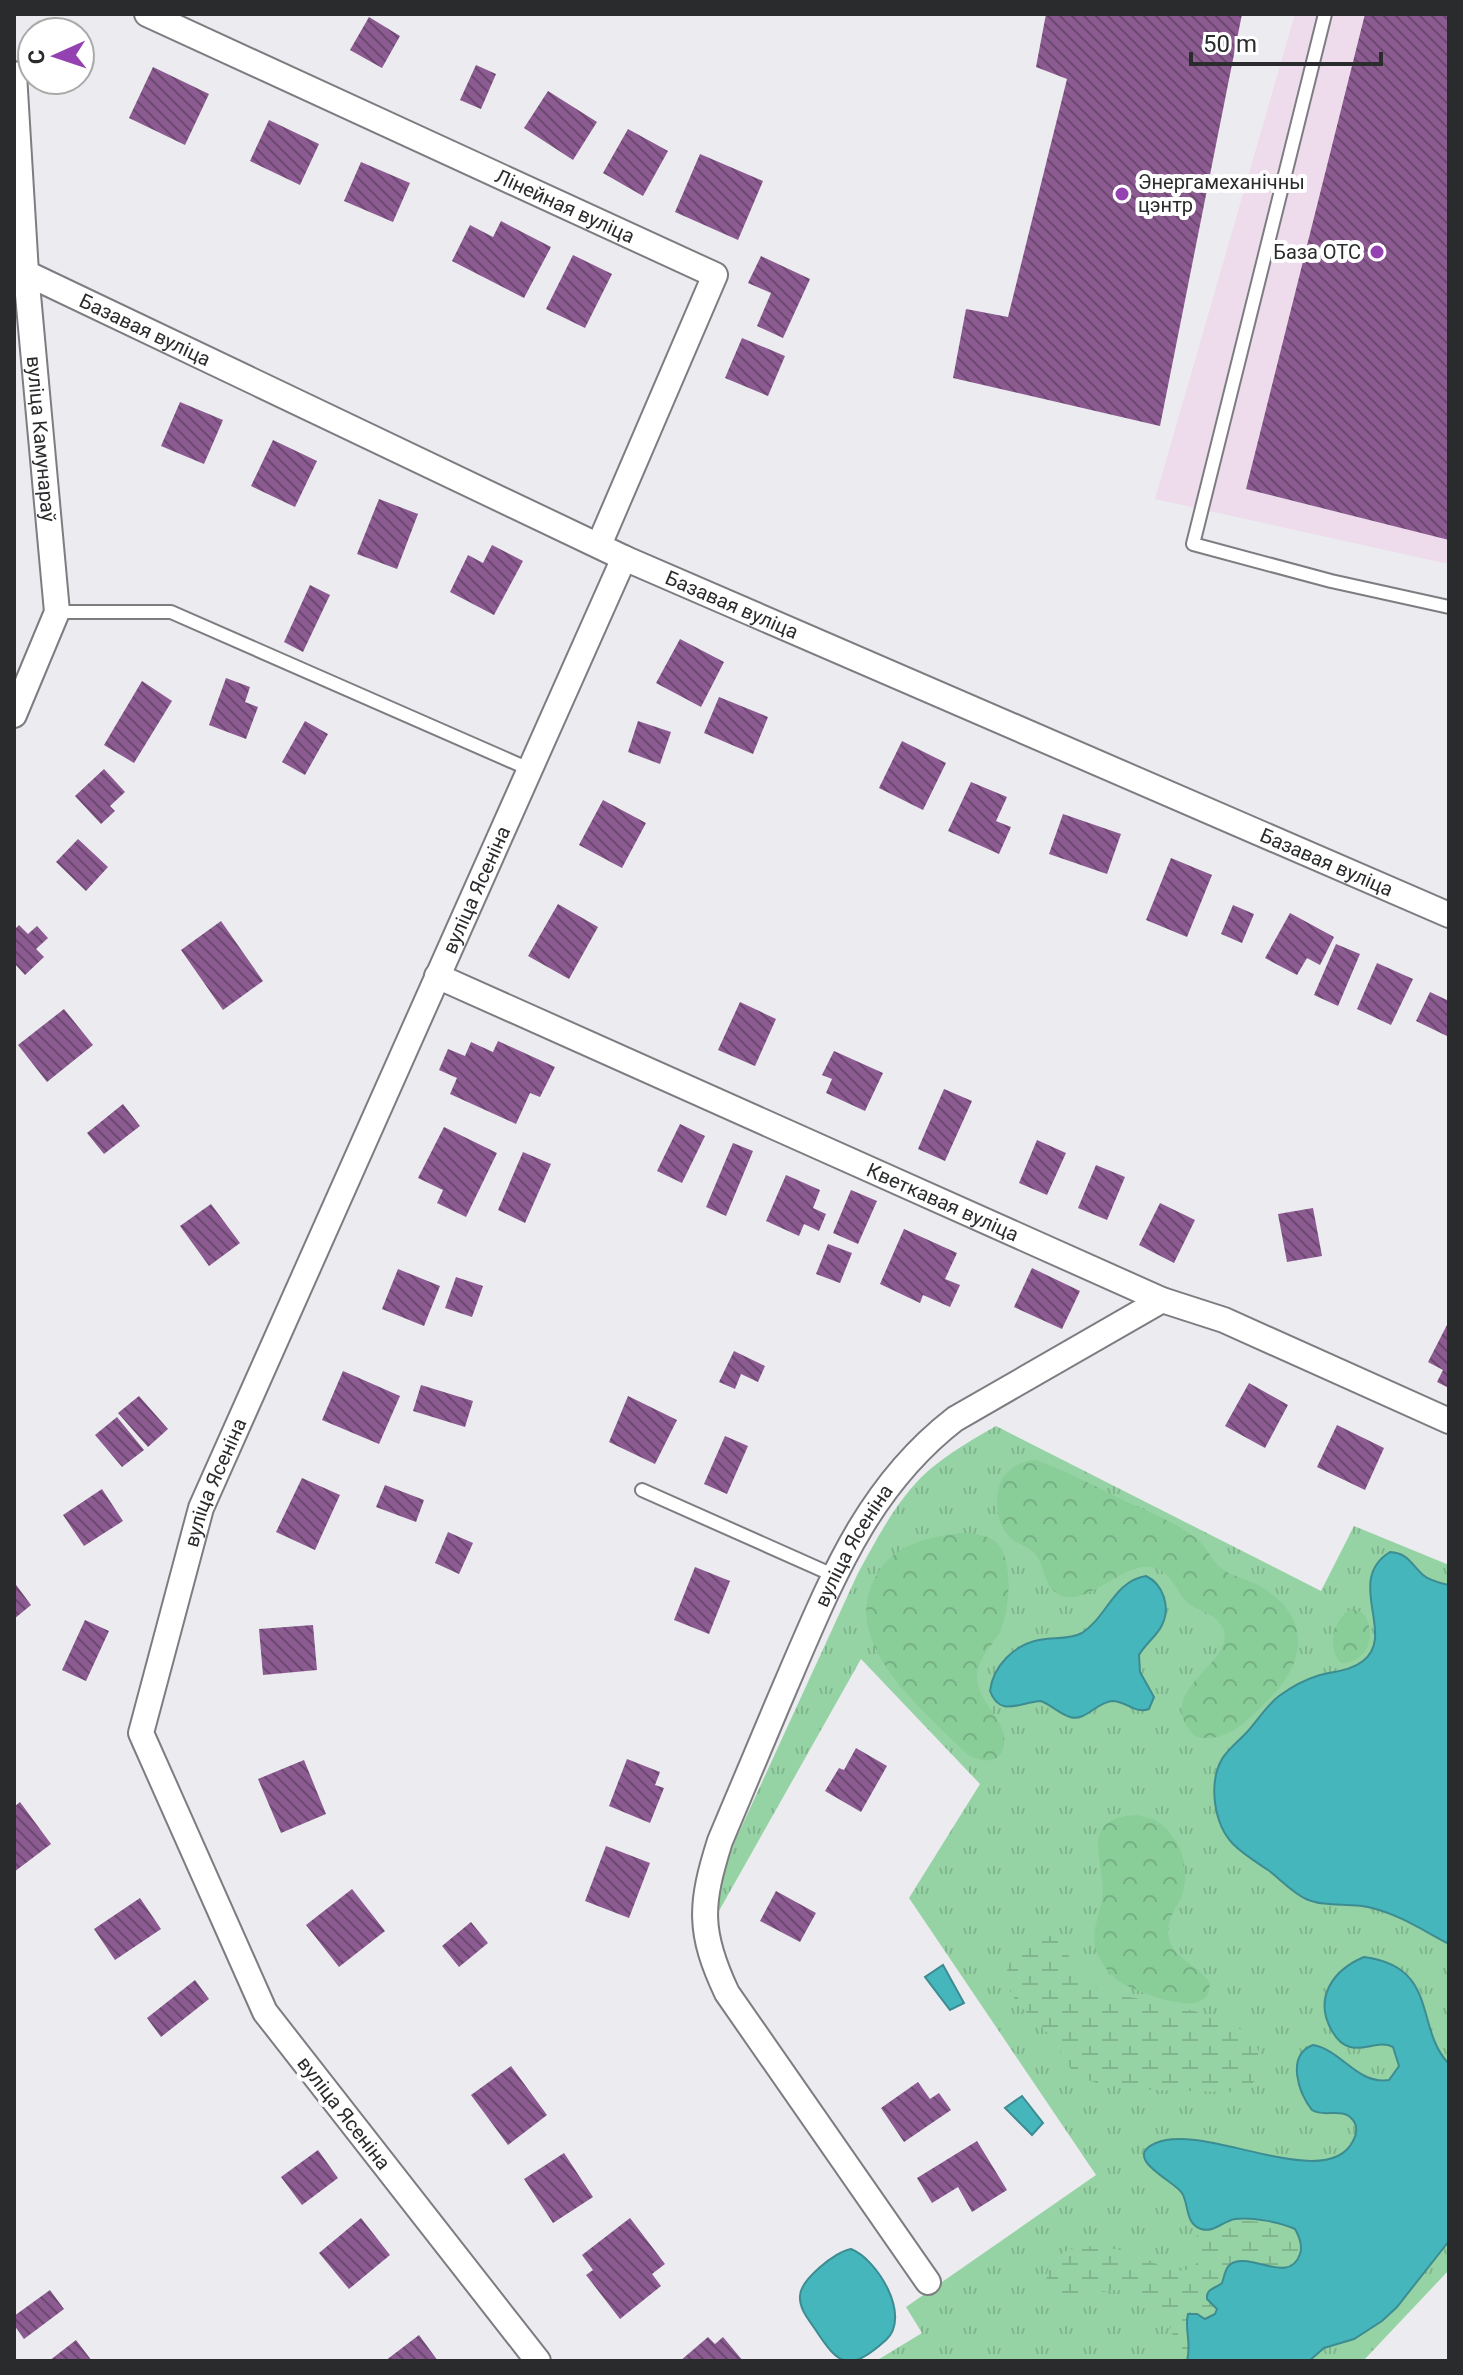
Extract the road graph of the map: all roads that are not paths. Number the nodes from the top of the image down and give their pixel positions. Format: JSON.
{"nodes":[{"id":1,"x":147,"y":14,"type":"edge"},
{"id":2,"x":1325,"y":14,"type":"edge"},
{"id":3,"x":14,"y":74,"type":"edge"},
{"id":4,"x":15,"y":111,"type":"edge"},
{"id":5,"x":26,"y":273,"type":"junction"},
{"id":6,"x":599,"y":545,"type":"junction"},
{"id":7,"x":624,"y":558,"type":"junction"},
{"id":8,"x":1449,"y":607,"type":"edge"},
{"id":9,"x":57,"y":612,"type":"junction"},
{"id":10,"x":14,"y":715,"type":"edge"},
{"id":11,"x":529,"y":769,"type":"junction"},
{"id":12,"x":1449,"y":915,"type":"edge"},
{"id":13,"x":437,"y":976,"type":"junction"},
{"id":14,"x":1162,"y":1300,"type":"junction"},
{"id":15,"x":1449,"y":1421,"type":"edge"},
{"id":16,"x":642,"y":1490,"type":"dead end"},
{"id":17,"x":833,"y":1575,"type":"junction"},
{"id":18,"x":928,"y":2282,"type":"dead end"},
{"id":19,"x":538,"y":2361,"type":"edge"}],
"edges":[{"from":1,"to":6,"type":"street","name":"Лінейная вуліца"},
{"from":2,"to":8,"type":"lane"},
{"from":3,"to":4,"type":"street","name":"вуліца Камунараў"},
{"from":4,"to":5,"type":"street","name":"вуліца Камунараў"},
{"from":5,"to":6,"type":"street","name":"Базавая вуліца"},
{"from":5,"to":9,"type":"street","name":"вуліца Камунараў"},
{"from":6,"to":7,"type":"street","name":"Базавая вуліца"},
{"from":7,"to":11,"type":"street","name":"вуліца Ясеніна"},
{"from":7,"to":12,"type":"street","name":"Базавая вуліца"},
{"from":9,"to":10,"type":"street"},
{"from":9,"to":11,"type":"lane"},
{"from":11,"to":13,"type":"street","name":"вуліца Ясеніна"},
{"from":13,"to":14,"type":"street","name":"Кветкавая вуліца"},
{"from":13,"to":19,"type":"street","name":"вуліца Ясеніна"},
{"from":14,"to":15,"type":"street","name":"Кветкавая вуліца"},
{"from":14,"to":17,"type":"street","name":"вуліца Ясеніна"},
{"from":16,"to":17,"type":"lane"},
{"from":17,"to":18,"type":"street","name":"вуліца Ясеніна"}]}
